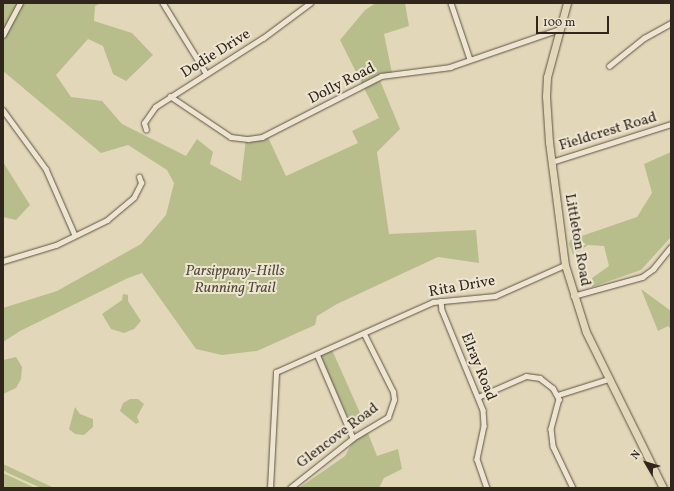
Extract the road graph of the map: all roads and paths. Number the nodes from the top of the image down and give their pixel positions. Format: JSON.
{"nodes":[{"id":1,"x":20,"y":3,"type":"edge"},
{"id":2,"x":163,"y":3,"type":"edge"},
{"id":3,"x":310,"y":3,"type":"edge"},
{"id":4,"x":451,"y":3,"type":"edge"},
{"id":5,"x":567,"y":3,"type":"edge"},
{"id":6,"x":671,"y":23,"type":"edge"},
{"id":7,"x":560,"y":29,"type":"junction"},
{"id":8,"x":3,"y":35,"type":"edge"},
{"id":9,"x":470,"y":60,"type":"junction"},
{"id":10,"x":609,"y":66,"type":"dead end"},
{"id":11,"x":206,"y":73,"type":"junction"},
{"id":12,"x":170,"y":96,"type":"junction"},
{"id":13,"x":3,"y":110,"type":"edge"},
{"id":14,"x":671,"y":124,"type":"edge"},
{"id":15,"x":146,"y":130,"type":"dead end"},
{"id":16,"x":552,"y":162,"type":"junction"},
{"id":17,"x":139,"y":177,"type":"dead end"},
{"id":18,"x":75,"y":235,"type":"junction"},
{"id":19,"x":671,"y":246,"type":"edge"},
{"id":20,"x":3,"y":261,"type":"edge"},
{"id":21,"x":565,"y":265,"type":"junction"},
{"id":22,"x":573,"y":296,"type":"junction"},
{"id":23,"x":441,"y":301,"type":"junction"},
{"id":24,"x":364,"y":334,"type":"junction"},
{"id":25,"x":317,"y":354,"type":"junction"},
{"id":26,"x":608,"y":378,"type":"junction"},
{"id":27,"x":558,"y":395,"type":"junction"},
{"id":28,"x":478,"y":396,"type":"junction"},
{"id":29,"x":353,"y":438,"type":"junction"},
{"id":30,"x":270,"y":488,"type":"edge"},
{"id":31,"x":290,"y":488,"type":"edge"},
{"id":32,"x":487,"y":488,"type":"edge"},
{"id":33,"x":573,"y":488,"type":"edge"},
{"id":34,"x":663,"y":488,"type":"edge"}],
"edges":[{"from":1,"to":8,"type":"street"},
{"from":2,"to":11,"type":"street"},
{"from":3,"to":11,"type":"street","name":"Dodie Drive"},
{"from":4,"to":9,"type":"street"},
{"from":5,"to":7,"type":"main road","name":"Littleton Road"},
{"from":6,"to":10,"type":"street"},
{"from":7,"to":9,"type":"street","name":"Dolly Road"},
{"from":7,"to":16,"type":"main road","name":"Littleton Road"},
{"from":9,"to":12,"type":"street","name":"Dolly Road"},
{"from":11,"to":12,"type":"street","name":"Dodie Drive"},
{"from":12,"to":15,"type":"street","name":"Dodie Drive"},
{"from":13,"to":18,"type":"street"},
{"from":14,"to":16,"type":"street","name":"Fieldcrest Road"},
{"from":16,"to":21,"type":"main road","name":"Littleton Road"},
{"from":17,"to":18,"type":"street"},
{"from":18,"to":20,"type":"street"},
{"from":19,"to":22,"type":"street"},
{"from":21,"to":22,"type":"main road","name":"Littleton Road"},
{"from":21,"to":23,"type":"street","name":"Rita Drive"},
{"from":22,"to":26,"type":"main road","name":"Littleton Road"},
{"from":23,"to":24,"type":"street","name":"Rita Drive"},
{"from":23,"to":28,"type":"street","name":"Elray Road"},
{"from":24,"to":25,"type":"street","name":"Rita Drive"},
{"from":24,"to":29,"type":"street","name":"Glencove Road"},
{"from":25,"to":29,"type":"street"},
{"from":25,"to":30,"type":"street","name":"Rita Drive"},
{"from":26,"to":27,"type":"street"},
{"from":26,"to":34,"type":"main road","name":"Littleton Road"},
{"from":27,"to":28,"type":"street"},
{"from":27,"to":33,"type":"street"},
{"from":28,"to":32,"type":"street","name":"Elray Road"},
{"from":29,"to":31,"type":"street","name":"Glencove Road"}]}
